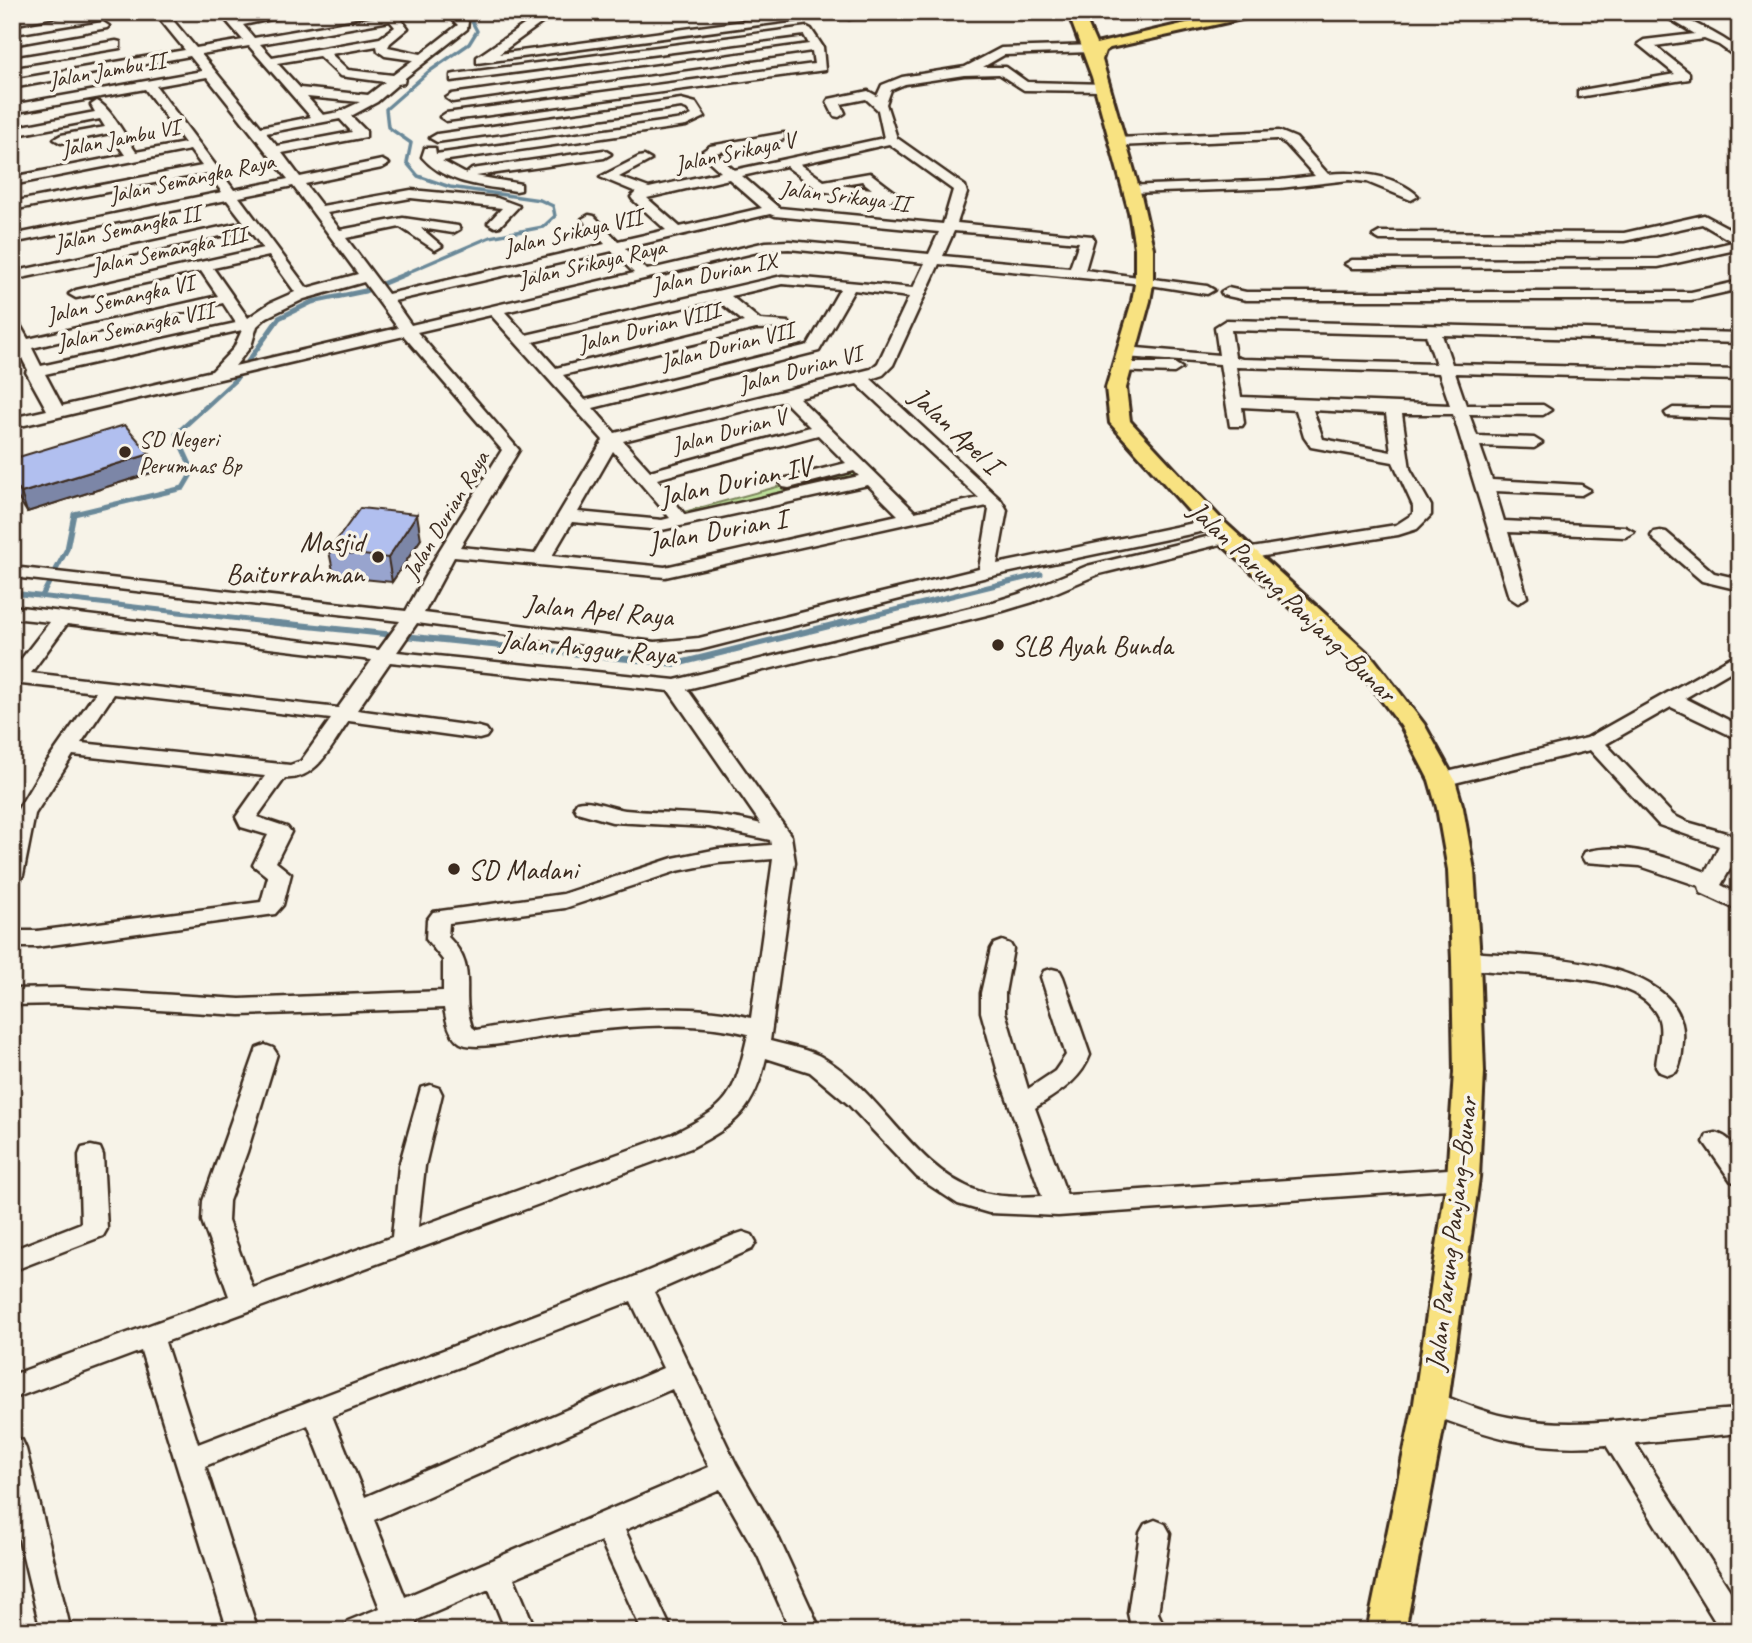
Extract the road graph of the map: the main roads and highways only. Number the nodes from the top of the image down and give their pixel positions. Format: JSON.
{"nodes":[{"id":1,"x":1075,"y":12,"type":"edge"},
{"id":2,"x":1255,"y":12,"type":"edge"},
{"id":3,"x":1234,"y":14,"type":"edge"},
{"id":4,"x":1126,"y":40,"type":"joint"},
{"id":5,"x":1090,"y":47,"type":"junction"},
{"id":6,"x":1386,"y":1631,"type":"edge"}],
"edges":[{"from":1,"to":5,"type":"main road","name":"Jalan Parung Panjang–Bunar"},
{"from":2,"to":3,"type":"main road"},
{"from":3,"to":4,"type":"main road"},
{"from":4,"to":5,"type":"main road"},
{"from":5,"to":6,"type":"main road","name":"Jalan Parung Panjang–Bunar"}]}
